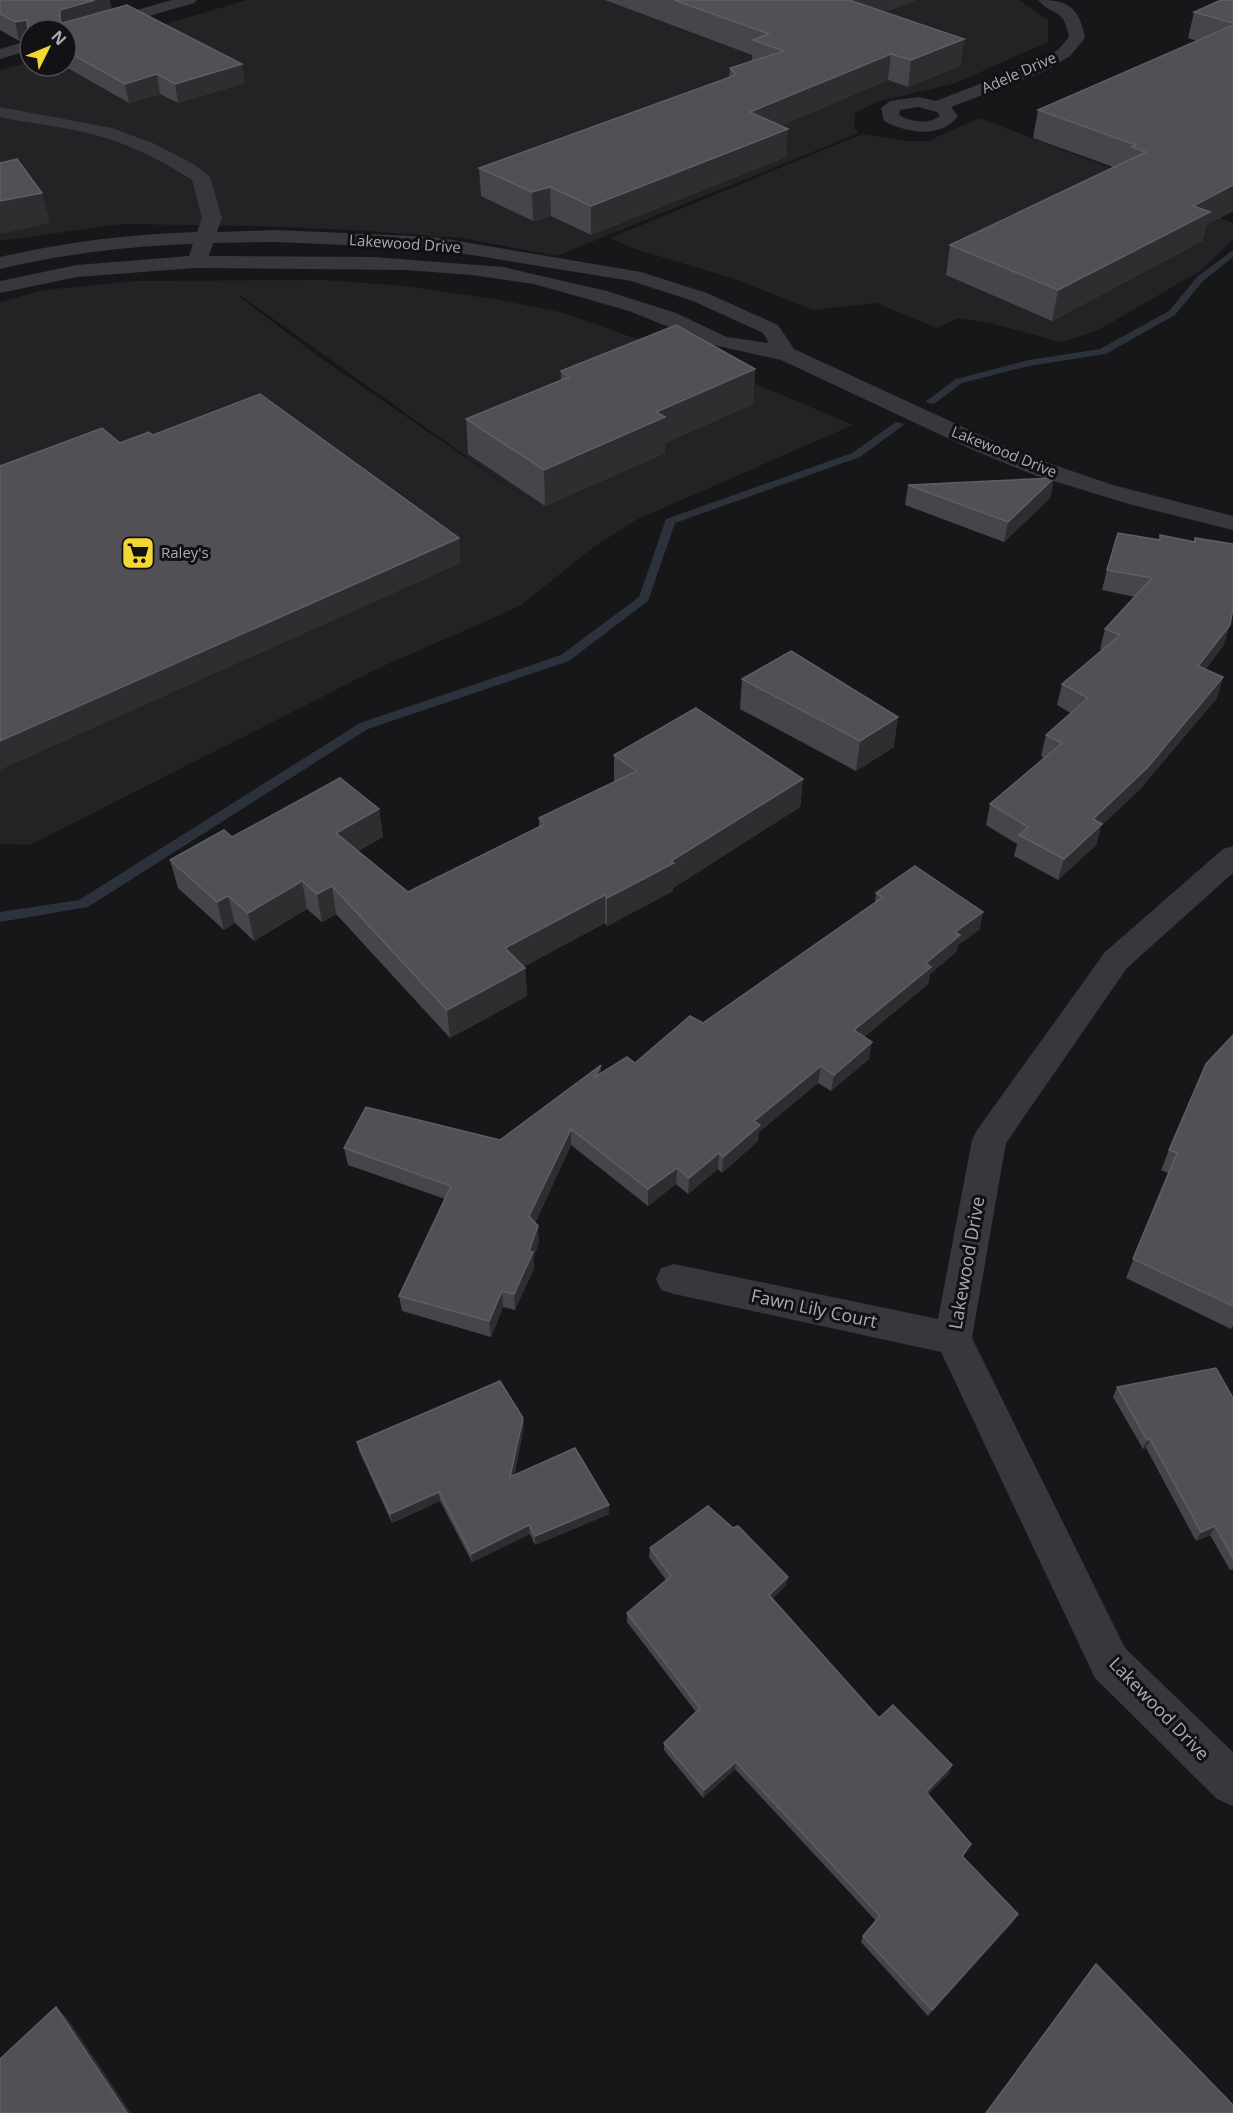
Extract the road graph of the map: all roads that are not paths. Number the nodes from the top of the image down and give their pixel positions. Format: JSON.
{"nodes":[{"id":1,"x":189,"y":0,"type":"edge"},
{"id":2,"x":1046,"y":0,"type":"edge"},
{"id":3,"x":78,"y":32,"type":"edge"},
{"id":4,"x":18,"y":49,"type":"edge"},
{"id":5,"x":0,"y":54,"type":"edge"},
{"id":6,"x":939,"y":106,"type":"dead end"},
{"id":7,"x":0,"y":112,"type":"edge"},
{"id":8,"x":205,"y":237,"type":"junction"},
{"id":9,"x":197,"y":260,"type":"junction"},
{"id":10,"x":0,"y":263,"type":"edge"},
{"id":11,"x":0,"y":287,"type":"edge"},
{"id":12,"x":785,"y":353,"type":"junction"},
{"id":13,"x":1233,"y":523,"type":"edge"},
{"id":14,"x":1233,"y":856,"type":"edge"},
{"id":15,"x":674,"y":1279,"type":"dead end"},
{"id":16,"x":953,"y":1338,"type":"junction"},
{"id":17,"x":1233,"y":1784,"type":"edge"}],
"edges":[{"from":1,"to":3,"type":"street"},
{"from":2,"to":6,"type":"street","name":"Adele Drive"},
{"from":4,"to":5,"type":"street"},
{"from":7,"to":8,"type":"street"},
{"from":8,"to":9,"type":"street"},
{"from":8,"to":10,"type":"street","name":"Lakewood Drive"},
{"from":8,"to":12,"type":"street","name":"Lakewood Drive"},
{"from":9,"to":11,"type":"street","name":"Lakewood Drive"},
{"from":9,"to":12,"type":"street","name":"Lakewood Drive"},
{"from":12,"to":13,"type":"street","name":"Lakewood Drive"},
{"from":14,"to":16,"type":"street","name":"Lakewood Drive"},
{"from":15,"to":16,"type":"street","name":"Fawn Lily Court"},
{"from":16,"to":17,"type":"street","name":"Lakewood Drive"}]}
